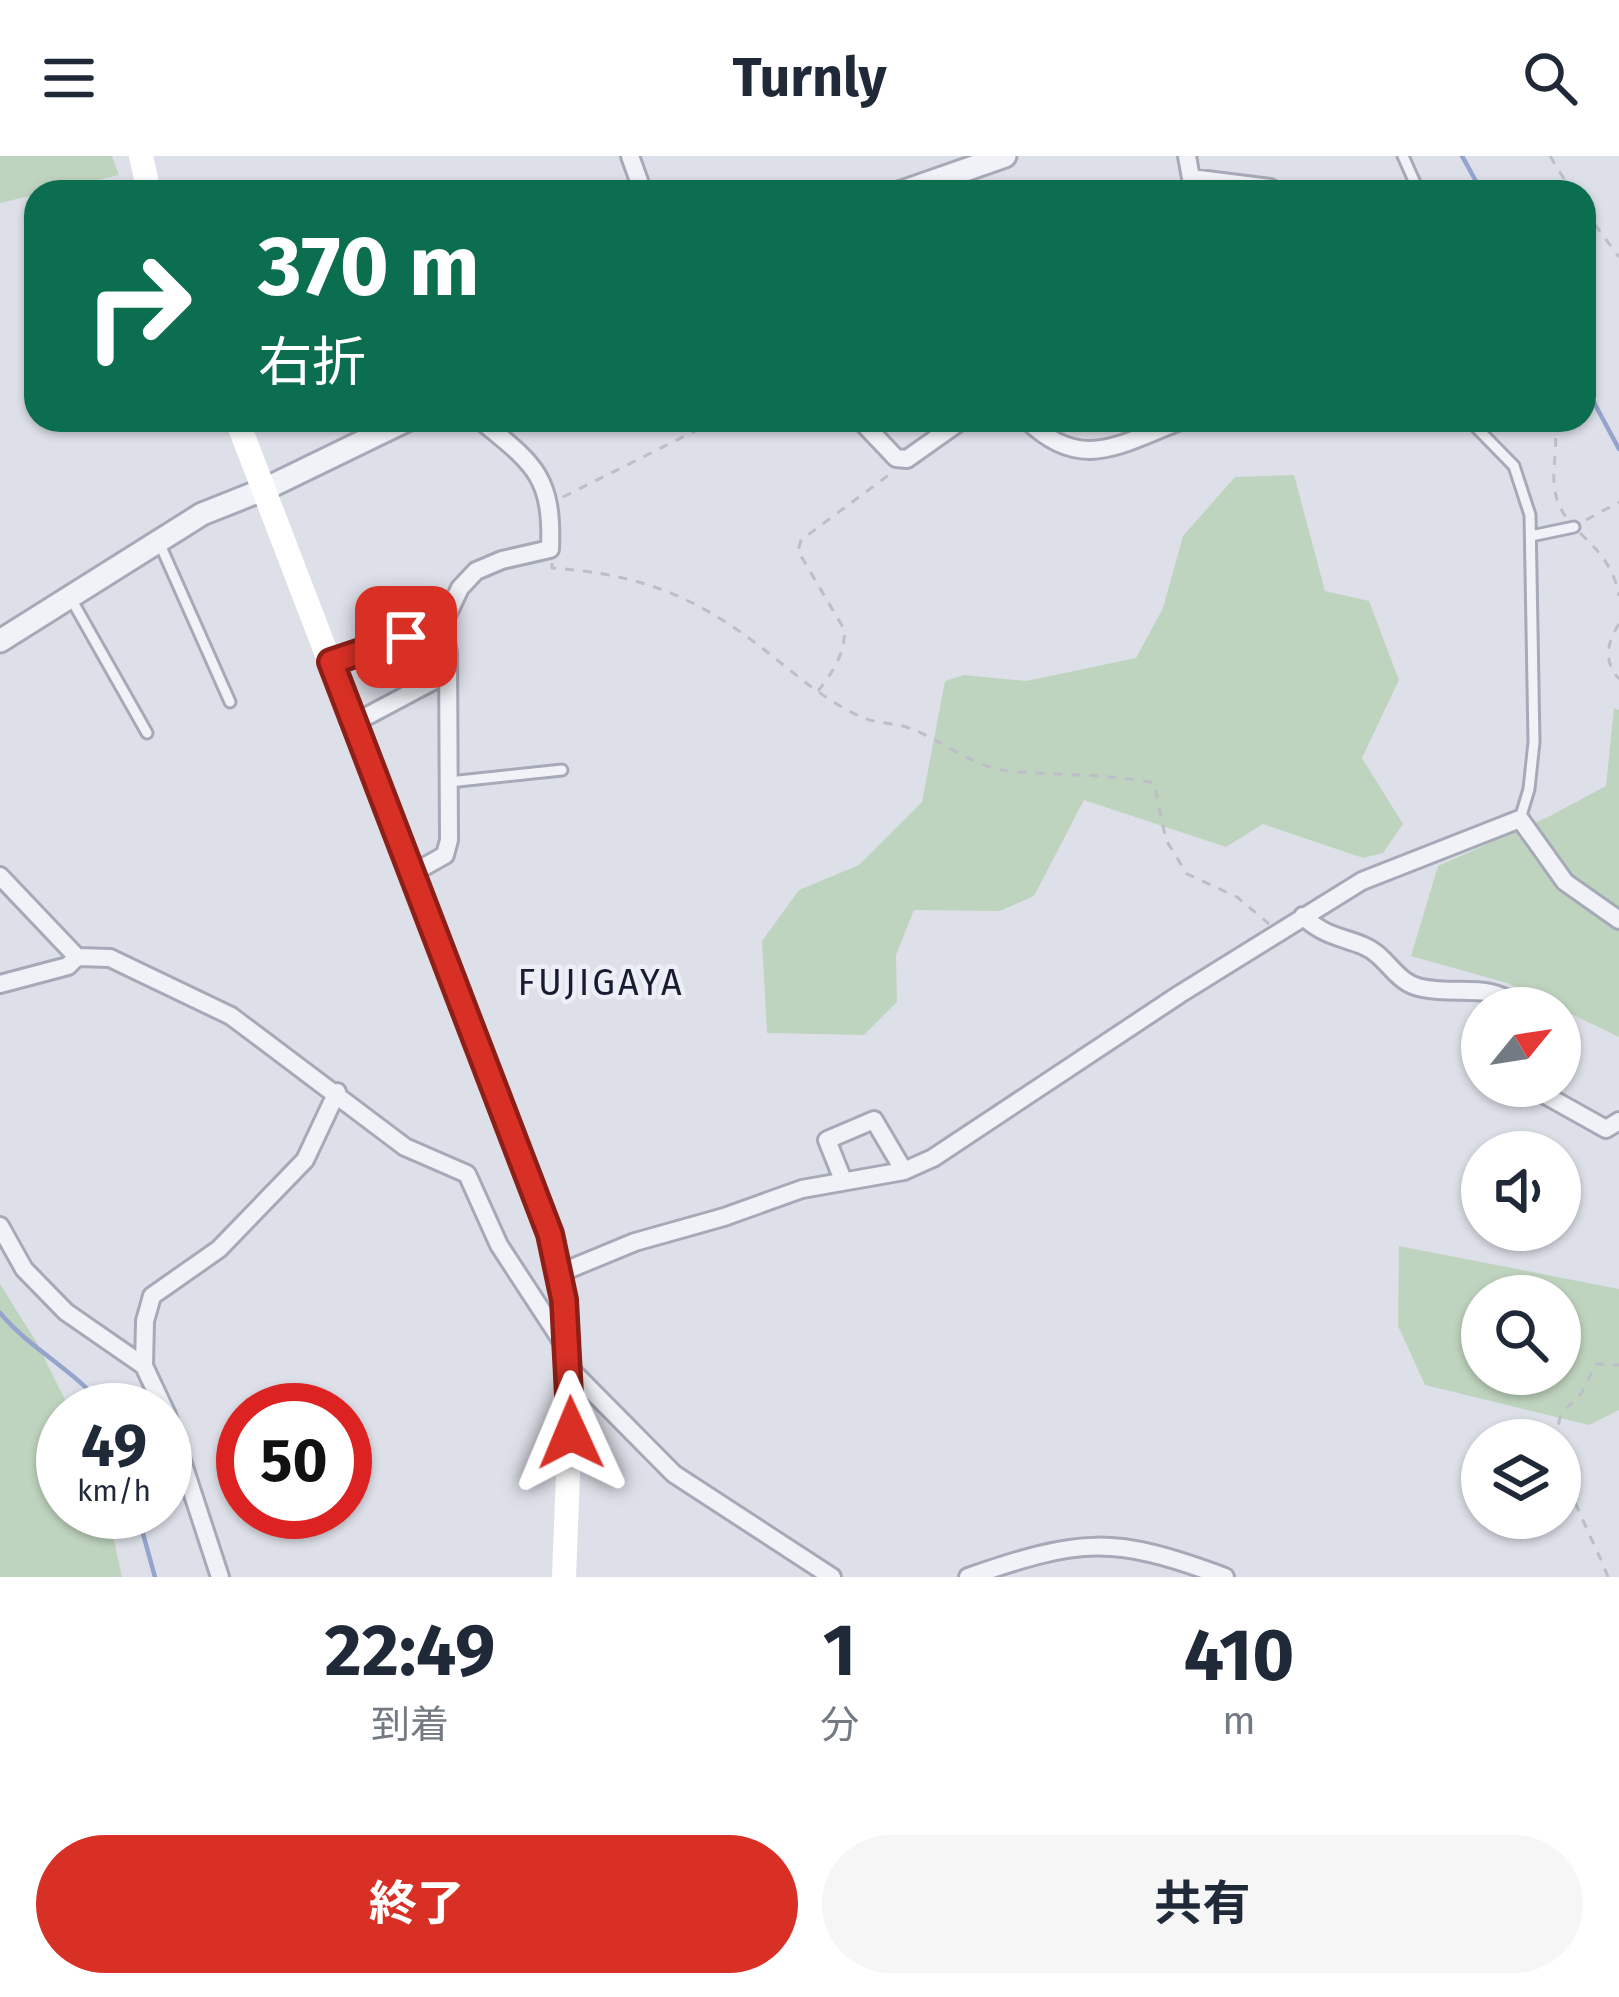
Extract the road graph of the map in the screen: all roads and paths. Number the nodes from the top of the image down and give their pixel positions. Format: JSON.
{"nodes":[{"id":1,"x":1005,"y":156,"type":"edge"},
{"id":2,"x":1187,"y":156,"type":"edge"},
{"id":3,"x":936,"y":180,"type":"edge"},
{"id":4,"x":1207,"y":180,"type":"edge"},
{"id":5,"x":1596,"y":226,"type":"edge"},
{"id":6,"x":1619,"y":257,"type":"edge"},
{"id":7,"x":242,"y":432,"type":"edge"},
{"id":8,"x":382,"y":432,"type":"edge"},
{"id":9,"x":493,"y":432,"type":"edge"},
{"id":10,"x":693,"y":432,"type":"edge"},
{"id":11,"x":871,"y":432,"type":"edge"},
{"id":12,"x":943,"y":432,"type":"edge"},
{"id":13,"x":1040,"y":432,"type":"edge"},
{"id":14,"x":1149,"y":432,"type":"edge"},
{"id":15,"x":1481,"y":432,"type":"edge"},
{"id":16,"x":1556,"y":432,"type":"edge"},
{"id":17,"x":902,"y":458,"type":"junction"},
{"id":18,"x":265,"y":489,"type":"junction"},
{"id":19,"x":1619,"y":502,"type":"edge"},
{"id":20,"x":550,"y":504,"type":"junction"},
{"id":21,"x":1574,"y":527,"type":"junction"},
{"id":22,"x":1531,"y":536,"type":"junction"},
{"id":23,"x":158,"y":540,"type":"junction"},
{"id":24,"x":550,"y":549,"type":"junction"},
{"id":25,"x":1619,"y":596,"type":"edge"},
{"id":26,"x":70,"y":597,"type":"junction"},
{"id":27,"x":443,"y":624,"type":"junction"},
{"id":28,"x":1619,"y":624,"type":"edge"},
{"id":29,"x":0,"y":641,"type":"edge"},
{"id":30,"x":331,"y":662,"type":"junction"},
{"id":31,"x":448,"y":673,"type":"junction"},
{"id":32,"x":1619,"y":679,"type":"edge"},
{"id":33,"x":818,"y":691,"type":"junction"},
{"id":34,"x":230,"y":702,"type":"dead end"},
{"id":35,"x":355,"y":723,"type":"junction"},
{"id":36,"x":147,"y":733,"type":"dead end"},
{"id":37,"x":562,"y":770,"type":"dead end"},
{"id":38,"x":448,"y":782,"type":"junction"},
{"id":39,"x":1520,"y":819,"type":"junction"},
{"id":40,"x":413,"y":873,"type":"junction"},
{"id":41,"x":0,"y":876,"type":"edge"},
{"id":42,"x":1303,"y":916,"type":"junction"},
{"id":43,"x":1619,"y":920,"type":"edge"},
{"id":44,"x":1278,"y":931,"type":"junction"},
{"id":45,"x":77,"y":957,"type":"junction"},
{"id":46,"x":0,"y":984,"type":"edge"},
{"id":47,"x":1461,"y":989,"type":"edge"},
{"id":48,"x":337,"y":1092,"type":"junction"},
{"id":49,"x":1566,"y":1107,"type":"edge"},
{"id":50,"x":1619,"y":1121,"type":"edge"},
{"id":51,"x":904,"y":1172,"type":"junction"},
{"id":52,"x":843,"y":1180,"type":"junction"},
{"id":53,"x":0,"y":1226,"type":"edge"},
{"id":54,"x":560,"y":1273,"type":"junction"},
{"id":55,"x":570,"y":1361,"type":"junction"},
{"id":56,"x":144,"y":1366,"type":"junction"},
{"id":57,"x":1619,"y":1366,"type":"edge"},
{"id":58,"x":220,"y":1577,"type":"edge"},
{"id":59,"x":564,"y":1577,"type":"edge"},
{"id":60,"x":832,"y":1577,"type":"edge"},
{"id":61,"x":968,"y":1577,"type":"edge"},
{"id":62,"x":1225,"y":1577,"type":"edge"},
{"id":63,"x":1608,"y":1577,"type":"edge"}],
"edges":[{"from":1,"to":3,"type":"street"},
{"from":2,"to":4,"type":"street"},
{"from":5,"to":6,"type":"path"},
{"from":7,"to":18,"type":"main road"},
{"from":8,"to":18,"type":"street"},
{"from":9,"to":20,"type":"street"},
{"from":10,"to":20,"type":"path"},
{"from":11,"to":17,"type":"street"},
{"from":12,"to":17,"type":"street"},
{"from":13,"to":14,"type":"street"},
{"from":15,"to":22,"type":"lane"},
{"from":16,"to":21,"type":"path"},
{"from":17,"to":33,"type":"path"},
{"from":18,"to":23,"type":"street"},
{"from":18,"to":30,"type":"main road"},
{"from":19,"to":21,"type":"path"},
{"from":20,"to":24,"type":"street"},
{"from":21,"to":22,"type":"lane"},
{"from":21,"to":25,"type":"path"},
{"from":22,"to":39,"type":"lane"},
{"from":23,"to":26,"type":"street"},
{"from":23,"to":34,"type":"lane"},
{"from":24,"to":27,"type":"street"},
{"from":24,"to":33,"type":"path"},
{"from":26,"to":29,"type":"street"},
{"from":26,"to":36,"type":"lane"},
{"from":27,"to":30,"type":"street"},
{"from":27,"to":31,"type":"street"},
{"from":28,"to":32,"type":"path"},
{"from":30,"to":35,"type":"main road"},
{"from":31,"to":35,"type":"street"},
{"from":31,"to":38,"type":"street"},
{"from":33,"to":44,"type":"path"},
{"from":35,"to":40,"type":"main road"},
{"from":37,"to":38,"type":"lane"},
{"from":38,"to":40,"type":"street"},
{"from":39,"to":42,"type":"street"},
{"from":39,"to":43,"type":"street"},
{"from":40,"to":54,"type":"main road"},
{"from":41,"to":45,"type":"street"},
{"from":42,"to":44,"type":"street"},
{"from":42,"to":47,"type":"street"},
{"from":44,"to":51,"type":"street"},
{"from":45,"to":46,"type":"street"},
{"from":45,"to":48,"type":"street"},
{"from":48,"to":55,"type":"street"},
{"from":48,"to":56,"type":"street"},
{"from":49,"to":50,"type":"street"},
{"from":51,"to":52,"type":"street"},
{"from":51,"to":52,"type":"street"},
{"from":52,"to":54,"type":"street"},
{"from":53,"to":56,"type":"street"},
{"from":54,"to":55,"type":"main road"},
{"from":55,"to":59,"type":"main road"},
{"from":55,"to":60,"type":"street"},
{"from":56,"to":58,"type":"street"},
{"from":57,"to":63,"type":"path"},
{"from":61,"to":62,"type":"street"}]}
